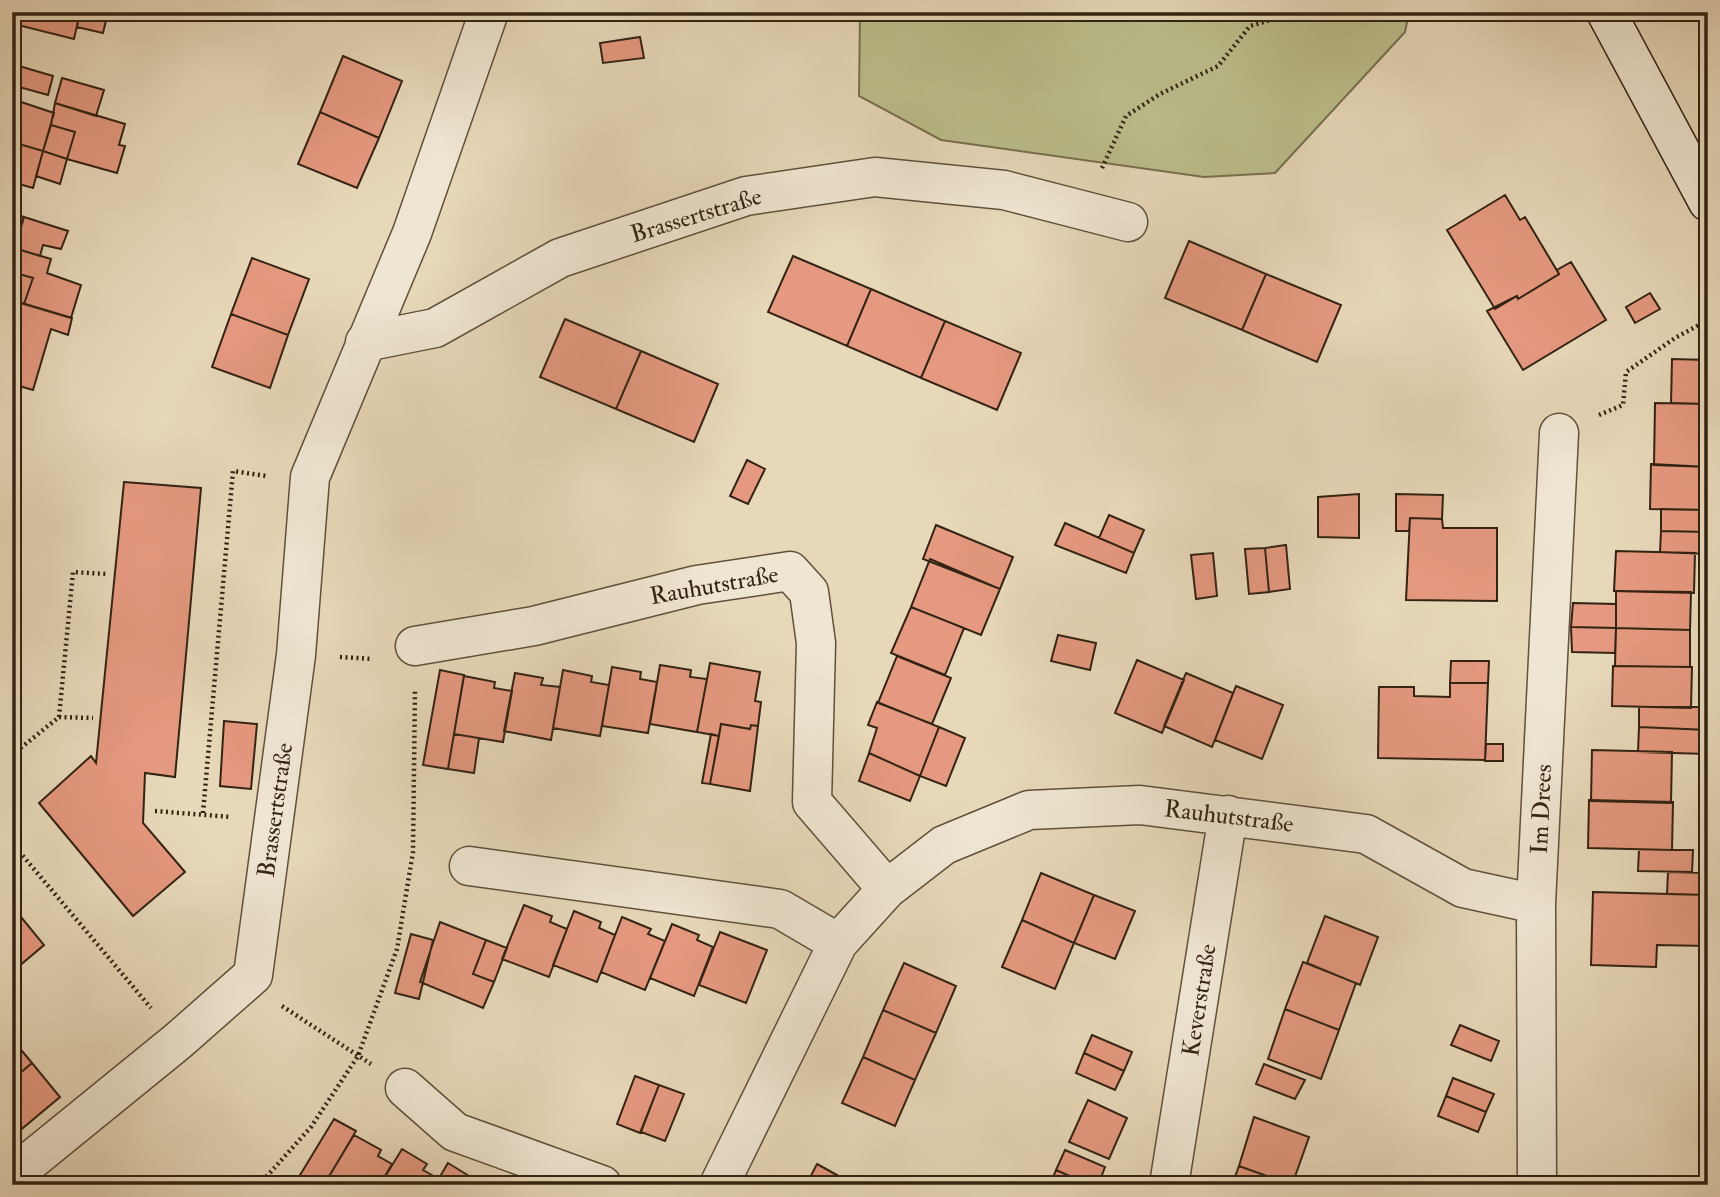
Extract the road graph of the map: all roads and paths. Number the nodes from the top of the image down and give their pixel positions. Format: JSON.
{"nodes":[{"id":1,"x":489,"y":12,"type":"edge"},
{"id":2,"x":1299,"y":12,"type":"edge"},
{"id":3,"x":1606,"y":12,"type":"edge"},
{"id":4,"x":1708,"y":202,"type":"edge"},
{"id":5,"x":1081,"y":210,"type":"junction"},
{"id":6,"x":1128,"y":222,"type":"dead end"},
{"id":7,"x":1708,"y":320,"type":"edge"},
{"id":8,"x":365,"y":342,"type":"junction"},
{"id":9,"x":1559,"y":433,"type":"joint"},
{"id":10,"x":310,"y":481,"type":"junction"},
{"id":11,"x":106,"y":574,"type":"dead end"},
{"id":12,"x":415,"y":646,"type":"joint"},
{"id":13,"x":60,"y":717,"type":"junction"},
{"id":14,"x":93,"y":718,"type":"dead end"},
{"id":15,"x":12,"y":755,"type":"edge"},
{"id":16,"x":155,"y":811,"type":"dead end"},
{"id":17,"x":203,"y":813,"type":"junction"},
{"id":18,"x":1228,"y":815,"type":"junction"},
{"id":19,"x":233,"y":817,"type":"dead end"},
{"id":20,"x":12,"y":843,"type":"edge"},
{"id":21,"x":469,"y":866,"type":"dead end"},
{"id":22,"x":887,"y":889,"type":"junction"},
{"id":23,"x":1536,"y":904,"type":"junction"},
{"id":24,"x":838,"y":943,"type":"junction"},
{"id":25,"x":135,"y":987,"type":"dead end"},
{"id":26,"x":324,"y":1036,"type":"dead end"},
{"id":27,"x":358,"y":1056,"type":"junction"},
{"id":28,"x":405,"y":1088,"type":"joint"},
{"id":29,"x":12,"y":1176,"type":"edge"},
{"id":30,"x":259,"y":1185,"type":"edge"},
{"id":31,"x":602,"y":1185,"type":"edge"},
{"id":32,"x":719,"y":1185,"type":"edge"},
{"id":33,"x":1169,"y":1185,"type":"edge"},
{"id":34,"x":1537,"y":1185,"type":"edge"}],
"edges":[{"from":1,"to":8,"type":"street","name":"Brassertstraße"},
{"from":2,"to":5,"type":"path"},
{"from":3,"to":4,"type":"street"},
{"from":5,"to":6,"type":"street","name":"Brassertstraße"},
{"from":5,"to":8,"type":"street","name":"Brassertstraße"},
{"from":7,"to":9,"type":"path"},
{"from":8,"to":10,"type":"street","name":"Brassertstraße"},
{"from":9,"to":23,"type":"street","name":"Im Drees"},
{"from":10,"to":17,"type":"path"},
{"from":10,"to":29,"type":"street","name":"Brassertstraße"},
{"from":11,"to":13,"type":"path"},
{"from":12,"to":22,"type":"street","name":"Rauhutstraße"},
{"from":12,"to":27,"type":"path"},
{"from":13,"to":14,"type":"path"},
{"from":13,"to":15,"type":"path"},
{"from":16,"to":17,"type":"path"},
{"from":17,"to":19,"type":"path"},
{"from":18,"to":22,"type":"street","name":"Rauhutstraße"},
{"from":18,"to":23,"type":"street","name":"Rauhutstraße"},
{"from":18,"to":33,"type":"street","name":"Keverstraße"},
{"from":20,"to":25,"type":"path"},
{"from":21,"to":24,"type":"street"},
{"from":22,"to":24,"type":"street","name":"Rauhutstraße"},
{"from":23,"to":34,"type":"street","name":"Im Drees"},
{"from":24,"to":32,"type":"street","name":"Rauhutstraße"},
{"from":26,"to":27,"type":"path"},
{"from":27,"to":28,"type":"path"},
{"from":27,"to":30,"type":"path"},
{"from":28,"to":31,"type":"street"}]}
